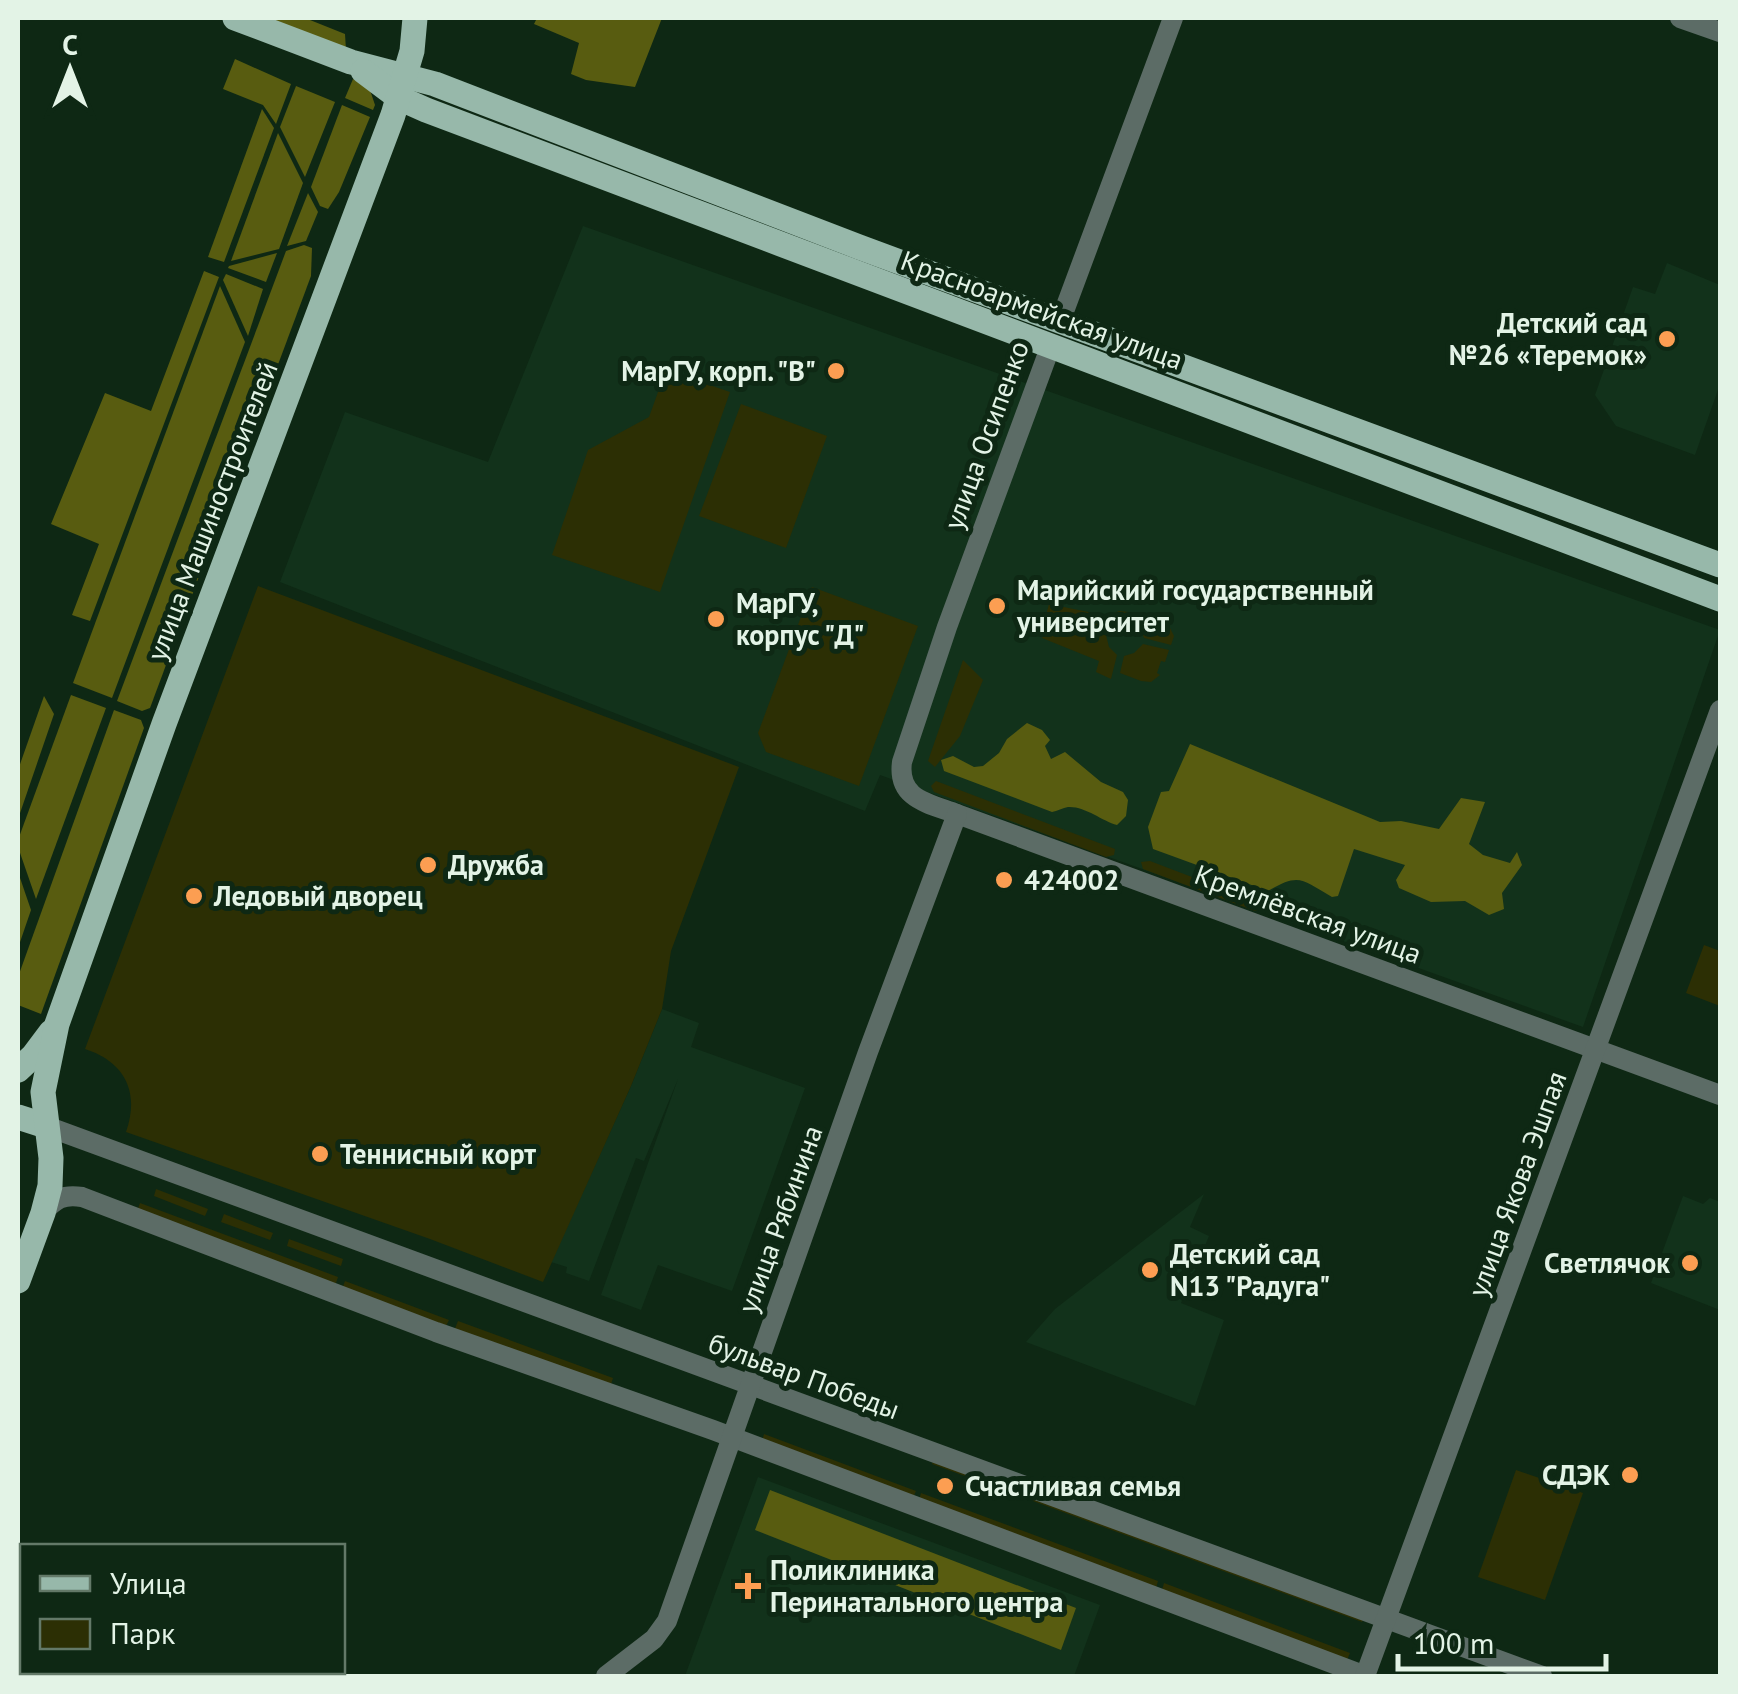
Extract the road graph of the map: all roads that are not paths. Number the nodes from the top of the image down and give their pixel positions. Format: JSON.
{"nodes":[{"id":1,"x":235,"y":18,"type":"edge"},
{"id":2,"x":415,"y":18,"type":"edge"},
{"id":3,"x":1172,"y":18,"type":"edge"},
{"id":4,"x":1680,"y":18,"type":"edge"},
{"id":5,"x":1720,"y":32,"type":"edge"},
{"id":6,"x":403,"y":87,"type":"junction"},
{"id":7,"x":1055,"y":334,"type":"junction"},
{"id":8,"x":1720,"y":565,"type":"edge"},
{"id":9,"x":1720,"y":599,"type":"edge"},
{"id":10,"x":1720,"y":710,"type":"edge"},
{"id":11,"x":902,"y":762,"type":"joint"},
{"id":12,"x":957,"y":814,"type":"junction"},
{"id":13,"x":56,"y":1024,"type":"junction"},
{"id":14,"x":1596,"y":1049,"type":"junction"},
{"id":15,"x":18,"y":1070,"type":"edge"},
{"id":16,"x":1720,"y":1095,"type":"edge"},
{"id":17,"x":18,"y":1117,"type":"edge"},
{"id":18,"x":46,"y":1126,"type":"junction"},
{"id":19,"x":43,"y":1213,"type":"junction"},
{"id":20,"x":18,"y":1281,"type":"edge"},
{"id":21,"x":750,"y":1385,"type":"junction"},
{"id":22,"x":732,"y":1438,"type":"junction"},
{"id":23,"x":1386,"y":1620,"type":"junction"},
{"id":24,"x":606,"y":1676,"type":"edge"},
{"id":25,"x":1365,"y":1676,"type":"edge"},
{"id":26,"x":1542,"y":1676,"type":"edge"}],
"edges":[{"from":1,"to":6,"type":"main road","name":"Красноармейская улица"},
{"from":2,"to":6,"type":"main road","name":"улица Машиностроителей"},
{"from":3,"to":7,"type":"street","name":"улица Осипенко"},
{"from":4,"to":5,"type":"street"},
{"from":6,"to":7,"type":"main road","name":"Красноармейская улица"},
{"from":6,"to":13,"type":"main road","name":"улица Машиностроителей"},
{"from":7,"to":8,"type":"main road","name":"Красноармейская улица"},
{"from":7,"to":9,"type":"main road","name":"Красноармейская улица"},
{"from":7,"to":11,"type":"street","name":"улица Осипенко"},
{"from":10,"to":14,"type":"street","name":"улица Якова Эшпая"},
{"from":11,"to":12,"type":"street","name":"Кремлёвская улица"},
{"from":12,"to":14,"type":"street","name":"Кремлёвская улица"},
{"from":12,"to":21,"type":"street","name":"улица Рябинина"},
{"from":13,"to":15,"type":"main road","name":"улица Машиностроителей"},
{"from":13,"to":18,"type":"main road","name":"улица Машиностроителей"},
{"from":14,"to":16,"type":"street","name":"Кремлёвская улица"},
{"from":14,"to":23,"type":"street","name":"улица Якова Эшпая"},
{"from":17,"to":18,"type":"main road"},
{"from":18,"to":19,"type":"main road","name":"улица Машиностроителей"},
{"from":18,"to":21,"type":"street","name":"бульвар Победы"},
{"from":19,"to":20,"type":"main road","name":"улица Машиностроителей"},
{"from":19,"to":22,"type":"street"},
{"from":21,"to":22,"type":"street","name":"улица Рябинина"},
{"from":21,"to":23,"type":"street","name":"бульвар Победы"},
{"from":22,"to":24,"type":"street","name":"улица Рябинина"},
{"from":22,"to":25,"type":"street"},
{"from":23,"to":25,"type":"street","name":"улица Якова Эшпая"},
{"from":23,"to":26,"type":"street","name":"бульвар Победы"}]}
